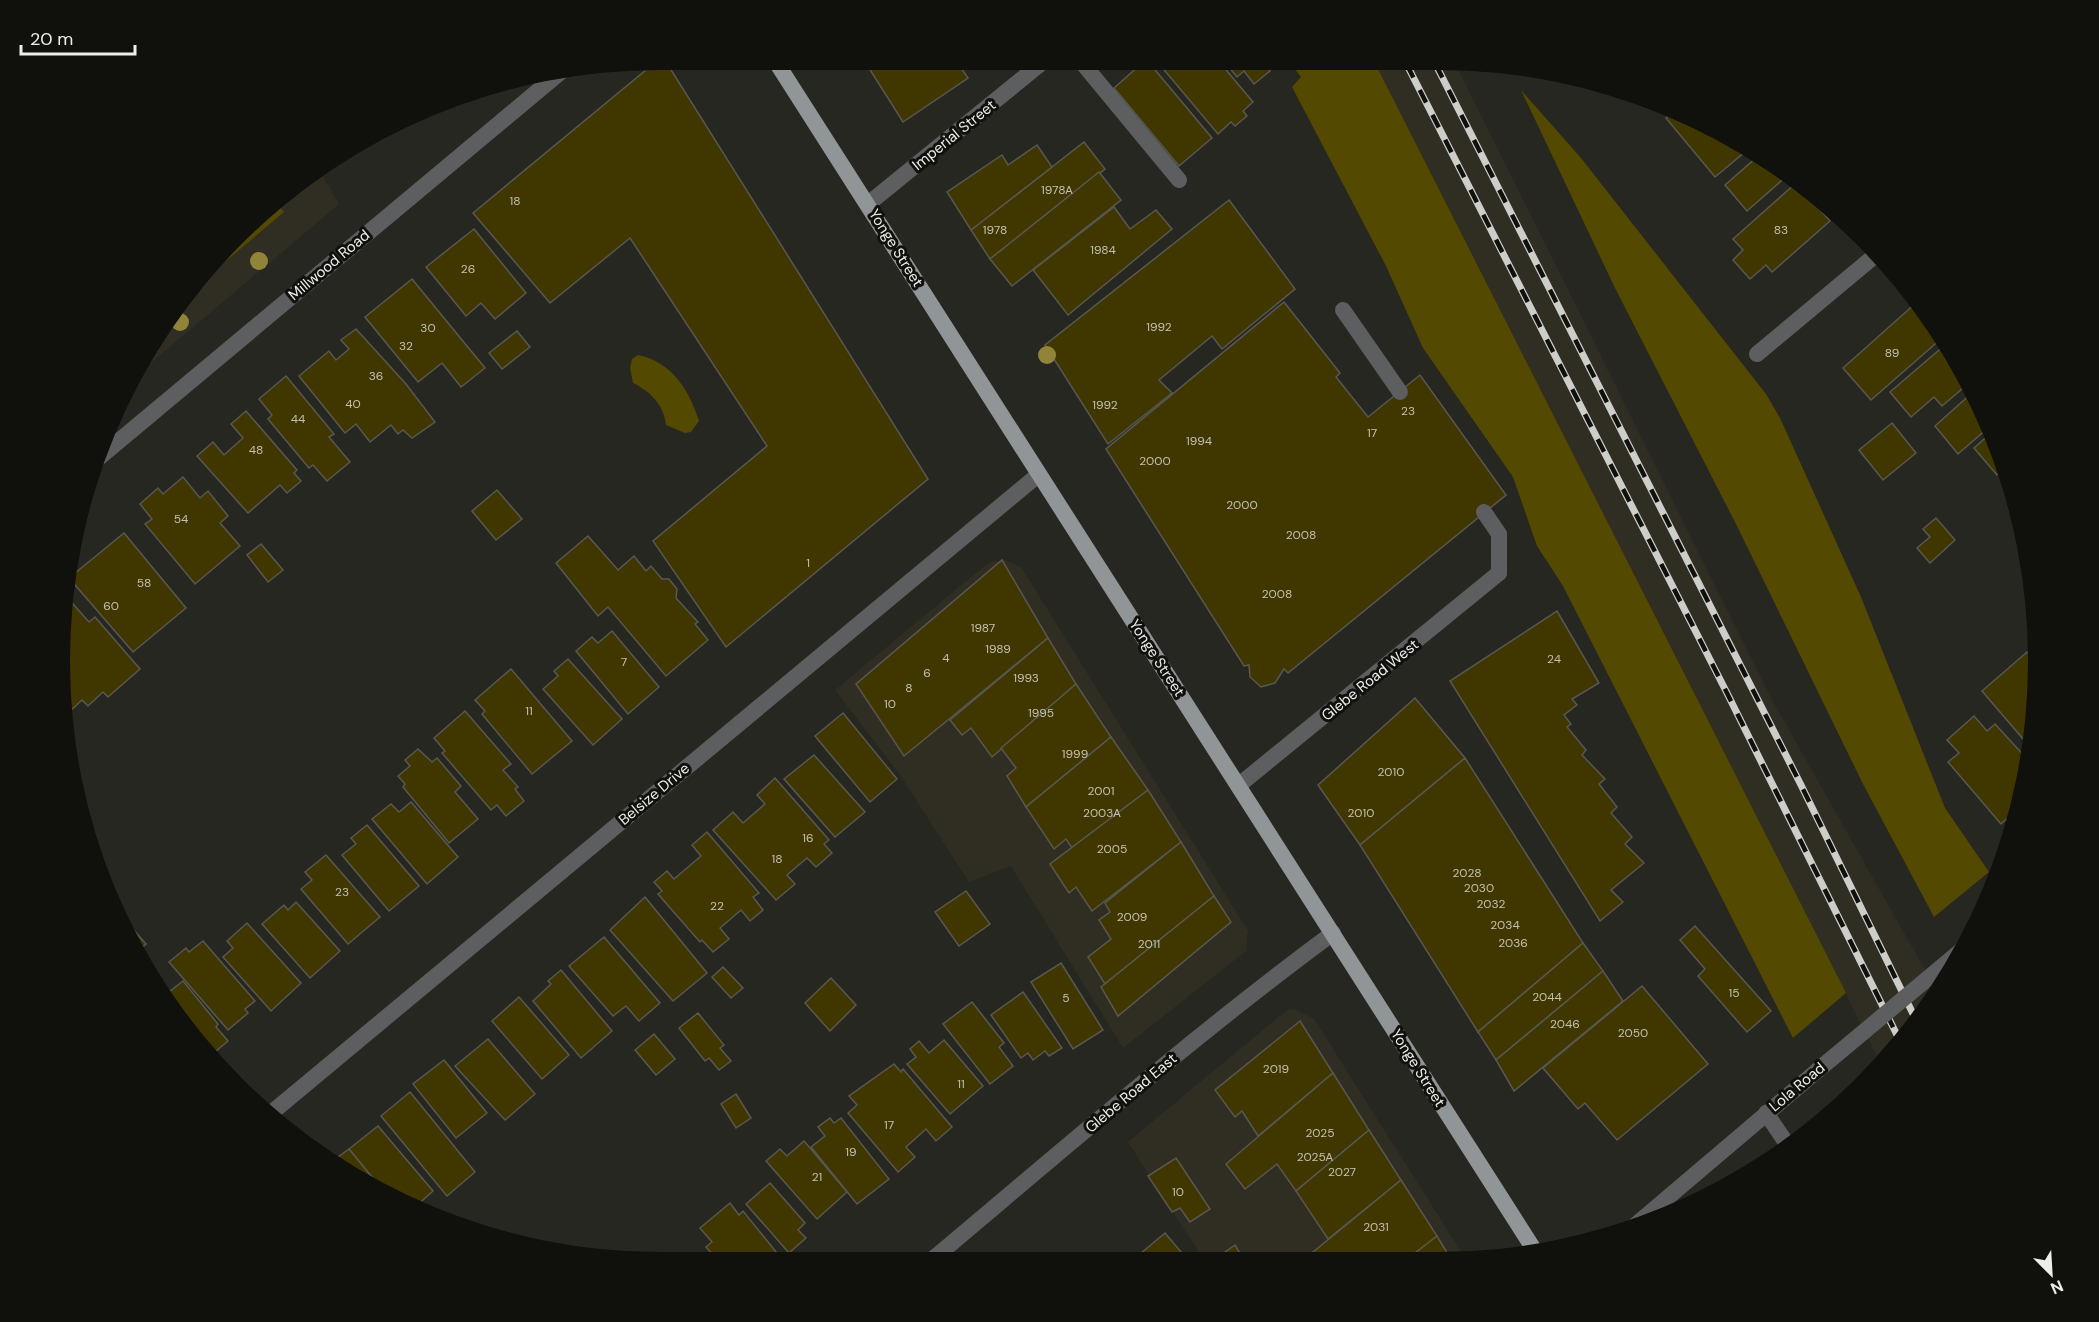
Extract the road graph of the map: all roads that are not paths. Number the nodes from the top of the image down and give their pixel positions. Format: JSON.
{"nodes":[{"id":1,"x":781,"y":70,"type":"edge"},
{"id":2,"x":1033,"y":70,"type":"edge"},
{"id":3,"x":1088,"y":70,"type":"edge"},
{"id":4,"x":549,"y":81,"type":"edge"},
{"id":5,"x":1179,"y":180,"type":"dead end"},
{"id":6,"x":868,"y":204,"type":"junction"},
{"id":7,"x":1871,"y":259,"type":"edge"},
{"id":8,"x":1343,"y":310,"type":"dead end"},
{"id":9,"x":1757,"y":354,"type":"dead end"},
{"id":10,"x":1400,"y":392,"type":"dead end"},
{"id":11,"x":110,"y":448,"type":"edge"},
{"id":12,"x":1038,"y":475,"type":"junction"},
{"id":13,"x":1484,"y":512,"type":"dead end"},
{"id":14,"x":1239,"y":785,"type":"junction"},
{"id":15,"x":1333,"y":933,"type":"junction"},
{"id":16,"x":1943,"y":965,"type":"edge"},
{"id":17,"x":276,"y":1109,"type":"edge"},
{"id":18,"x":1767,"y":1113,"type":"junction"},
{"id":19,"x":1784,"y":1139,"type":"edge"},
{"id":20,"x":1651,"y":1212,"type":"edge"},
{"id":21,"x":1530,"y":1244,"type":"edge"},
{"id":22,"x":941,"y":1252,"type":"edge"}],
"edges":[{"from":1,"to":6,"type":"main road","name":"Yonge Street"},
{"from":2,"to":6,"type":"street","name":"Imperial Street"},
{"from":3,"to":5,"type":"street"},
{"from":4,"to":11,"type":"street","name":"Millwood Road"},
{"from":6,"to":12,"type":"main road","name":"Yonge Street"},
{"from":7,"to":9,"type":"street"},
{"from":8,"to":10,"type":"street"},
{"from":12,"to":14,"type":"main road","name":"Yonge Street"},
{"from":12,"to":17,"type":"street","name":"Belsize Drive"},
{"from":13,"to":14,"type":"street","name":"Glebe Road West"},
{"from":14,"to":15,"type":"main road","name":"Yonge Street"},
{"from":15,"to":21,"type":"main road","name":"Yonge Street"},
{"from":15,"to":22,"type":"street","name":"Glebe Road East"},
{"from":16,"to":18,"type":"street","name":"Lola Road","bridge":true},
{"from":18,"to":19,"type":"street"},
{"from":18,"to":20,"type":"street","name":"Lola Road"}]}
